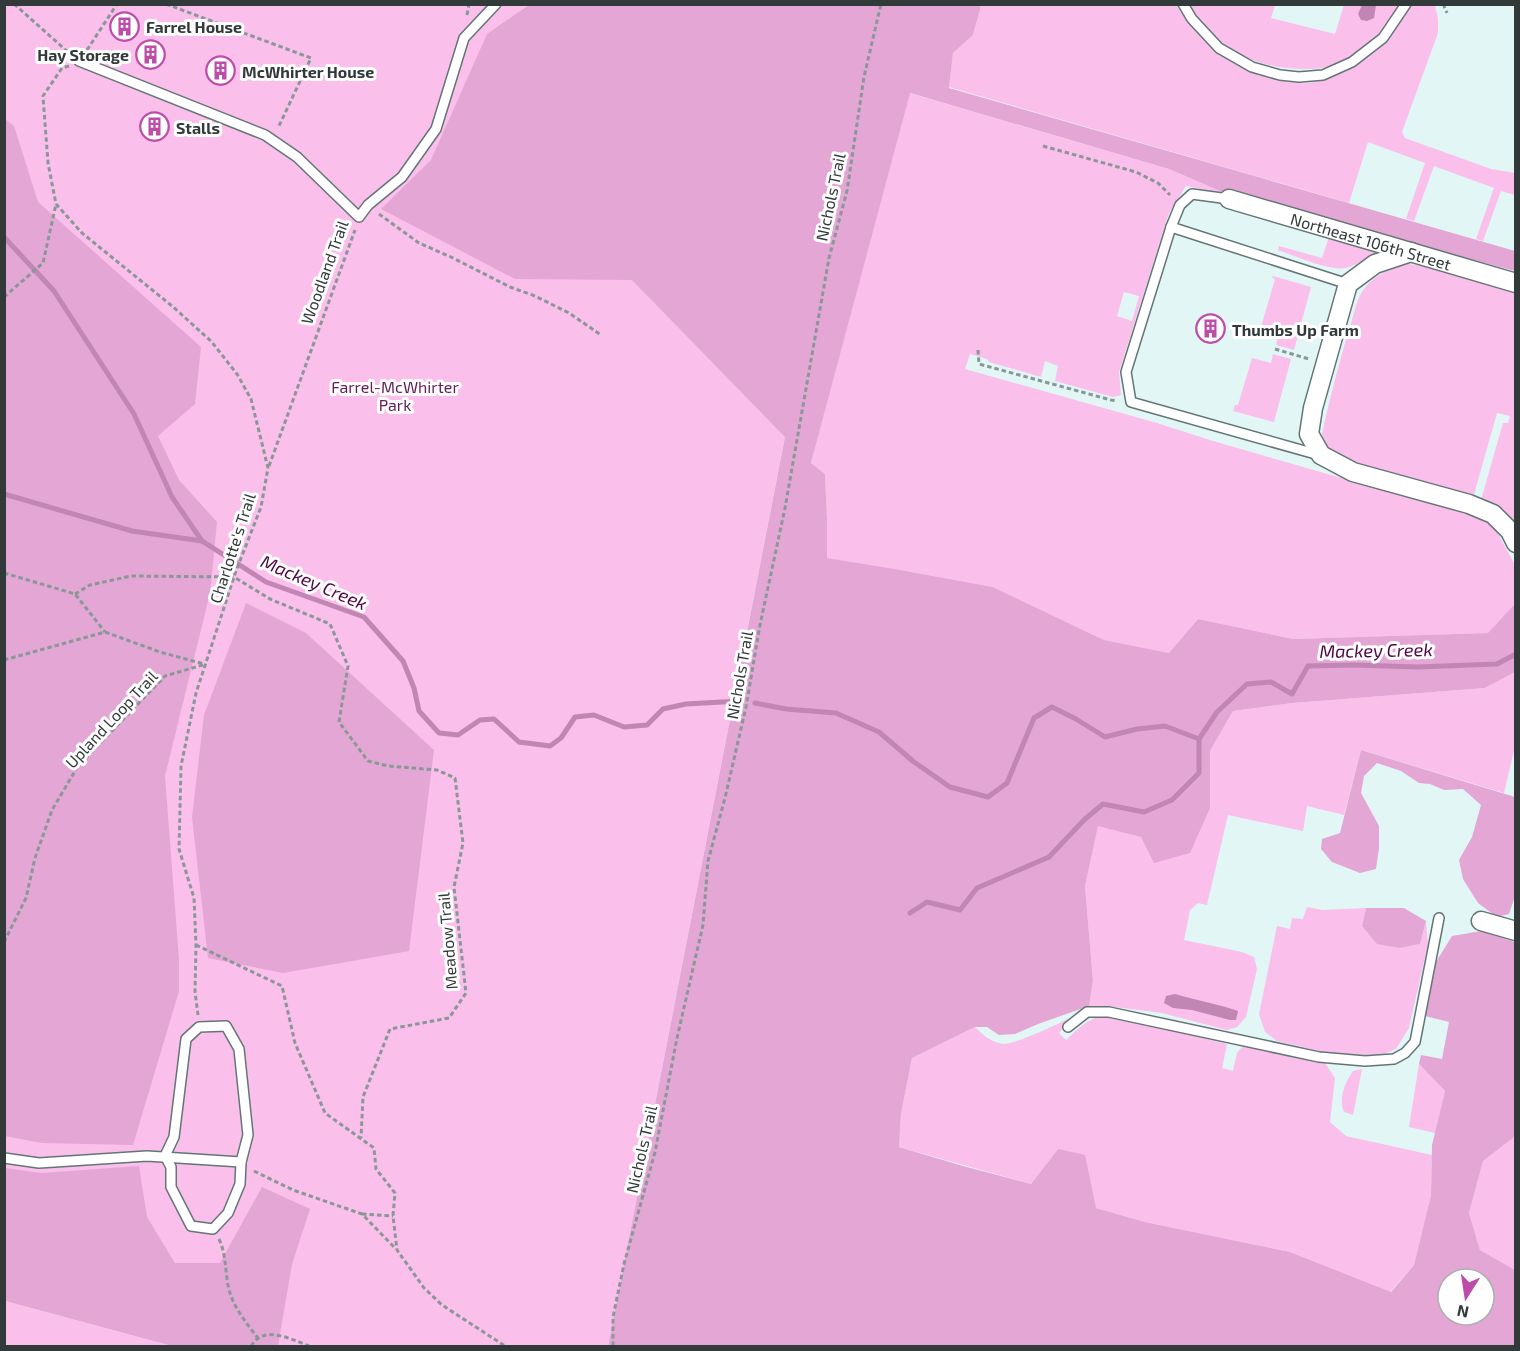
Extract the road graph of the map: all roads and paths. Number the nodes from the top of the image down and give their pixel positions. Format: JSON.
{"nodes":[{"id":1,"x":14,"y":4,"type":"edge"},
{"id":2,"x":166,"y":4,"type":"edge"},
{"id":3,"x":496,"y":4,"type":"edge"},
{"id":4,"x":881,"y":4,"type":"edge"},
{"id":5,"x":1184,"y":4,"type":"edge"},
{"id":6,"x":1406,"y":4,"type":"edge"},
{"id":7,"x":1443,"y":4,"type":"edge"},
{"id":8,"x":116,"y":5,"type":"edge"},
{"id":9,"x":1447,"y":13,"type":"dead end"},
{"id":10,"x":80,"y":62,"type":"junction"},
{"id":11,"x":273,"y":141,"type":"junction"},
{"id":12,"x":1043,"y":146,"type":"dead end"},
{"id":13,"x":1229,"y":199,"type":"joint"},
{"id":14,"x":56,"y":204,"type":"junction"},
{"id":15,"x":368,"y":205,"type":"junction"},
{"id":16,"x":1180,"y":205,"type":"junction"},
{"id":17,"x":359,"y":217,"type":"junction"},
{"id":18,"x":1171,"y":227,"type":"junction"},
{"id":19,"x":1411,"y":252,"type":"junction"},
{"id":20,"x":1515,"y":283,"type":"edge"},
{"id":21,"x":1348,"y":284,"type":"junction"},
{"id":22,"x":4,"y":297,"type":"edge"},
{"id":23,"x":602,"y":336,"type":"dead end"},
{"id":24,"x":1275,"y":349,"type":"dead end"},
{"id":25,"x":978,"y":350,"type":"dead end"},
{"id":26,"x":1325,"y":364,"type":"junction"},
{"id":27,"x":1131,"y":402,"type":"junction"},
{"id":28,"x":1321,"y":455,"type":"junction"},
{"id":29,"x":268,"y":468,"type":"junction"},
{"id":30,"x":1515,"y":543,"type":"edge"},
{"id":31,"x":4,"y":573,"type":"edge"},
{"id":32,"x":234,"y":577,"type":"junction"},
{"id":33,"x":75,"y":594,"type":"junction"},
{"id":34,"x":105,"y":633,"type":"junction"},
{"id":35,"x":4,"y":660,"type":"edge"},
{"id":36,"x":206,"y":664,"type":"junction"},
{"id":37,"x":1439,"y":918,"type":"dead end"},
{"id":38,"x":1481,"y":921,"type":"dead end"},
{"id":39,"x":1515,"y":931,"type":"edge"},
{"id":40,"x":4,"y":942,"type":"edge"},
{"id":41,"x":196,"y":945,"type":"junction"},
{"id":42,"x":199,"y":1027,"type":"junction"},
{"id":43,"x":1068,"y":1027,"type":"dead end"},
{"id":44,"x":361,"y":1138,"type":"junction"},
{"id":45,"x":165,"y":1156,"type":"junction"},
{"id":46,"x":4,"y":1158,"type":"edge"},
{"id":47,"x":241,"y":1162,"type":"junction"},
{"id":48,"x":362,"y":1214,"type":"junction"},
{"id":49,"x":393,"y":1216,"type":"junction"},
{"id":50,"x":213,"y":1230,"type":"junction"},
{"id":51,"x":397,"y":1250,"type":"junction"},
{"id":52,"x":258,"y":1338,"type":"junction"},
{"id":53,"x":251,"y":1347,"type":"edge"},
{"id":54,"x":309,"y":1347,"type":"edge"},
{"id":55,"x":505,"y":1347,"type":"edge"},
{"id":56,"x":613,"y":1347,"type":"edge"}],
"edges":[{"from":1,"to":10,"type":"path"},
{"from":2,"to":11,"type":"path"},
{"from":3,"to":15,"type":"lane","name":"Woodland Trail"},
{"from":4,"to":56,"type":"path","name":"Nichols Trail"},
{"from":5,"to":6,"type":"lane"},
{"from":7,"to":9,"type":"path"},
{"from":8,"to":10,"type":"path"},
{"from":10,"to":11,"type":"lane"},
{"from":10,"to":14,"type":"path"},
{"from":11,"to":17,"type":"lane"},
{"from":12,"to":16,"type":"path"},
{"from":13,"to":16,"type":"lane"},
{"from":13,"to":19,"type":"street","name":"Northeast 106th Street"},
{"from":14,"to":22,"type":"path"},
{"from":14,"to":29,"type":"path","name":"Charlotte's Trail"},
{"from":15,"to":17,"type":"lane","name":"Woodland Trail"},
{"from":15,"to":23,"type":"path"},
{"from":16,"to":18,"type":"lane"},
{"from":17,"to":29,"type":"path","name":"Woodland Trail"},
{"from":18,"to":21,"type":"lane"},
{"from":18,"to":27,"type":"lane"},
{"from":19,"to":20,"type":"street","name":"Northeast 106th Street"},
{"from":19,"to":21,"type":"street"},
{"from":21,"to":26,"type":"street"},
{"from":24,"to":26,"type":"path"},
{"from":25,"to":27,"type":"path"},
{"from":26,"to":28,"type":"street"},
{"from":27,"to":28,"type":"lane"},
{"from":28,"to":30,"type":"street"},
{"from":29,"to":32,"type":"path","name":"Charlotte's Trail"},
{"from":31,"to":33,"type":"path"},
{"from":32,"to":33,"type":"path"},
{"from":32,"to":36,"type":"path","name":"Charlotte's Trail"},
{"from":32,"to":44,"type":"path","name":"Meadow Trail"},
{"from":33,"to":34,"type":"path"},
{"from":34,"to":35,"type":"path"},
{"from":34,"to":36,"type":"path","name":"Upland Loop Trail"},
{"from":36,"to":40,"type":"path","name":"Upland Loop Trail"},
{"from":36,"to":41,"type":"path","name":"Charlotte's Trail"},
{"from":37,"to":43,"type":"lane"},
{"from":38,"to":39,"type":"street"},
{"from":41,"to":42,"type":"path","name":"Charlotte's Trail"},
{"from":41,"to":44,"type":"path"},
{"from":42,"to":45,"type":"lane"},
{"from":42,"to":47,"type":"lane"},
{"from":44,"to":49,"type":"path"},
{"from":45,"to":46,"type":"lane"},
{"from":45,"to":47,"type":"lane"},
{"from":45,"to":50,"type":"lane"},
{"from":47,"to":48,"type":"path"},
{"from":47,"to":50,"type":"lane"},
{"from":48,"to":49,"type":"path"},
{"from":48,"to":51,"type":"path"},
{"from":49,"to":51,"type":"path"},
{"from":50,"to":52,"type":"path"},
{"from":51,"to":55,"type":"path"},
{"from":52,"to":53,"type":"path"},
{"from":52,"to":54,"type":"path"}]}
